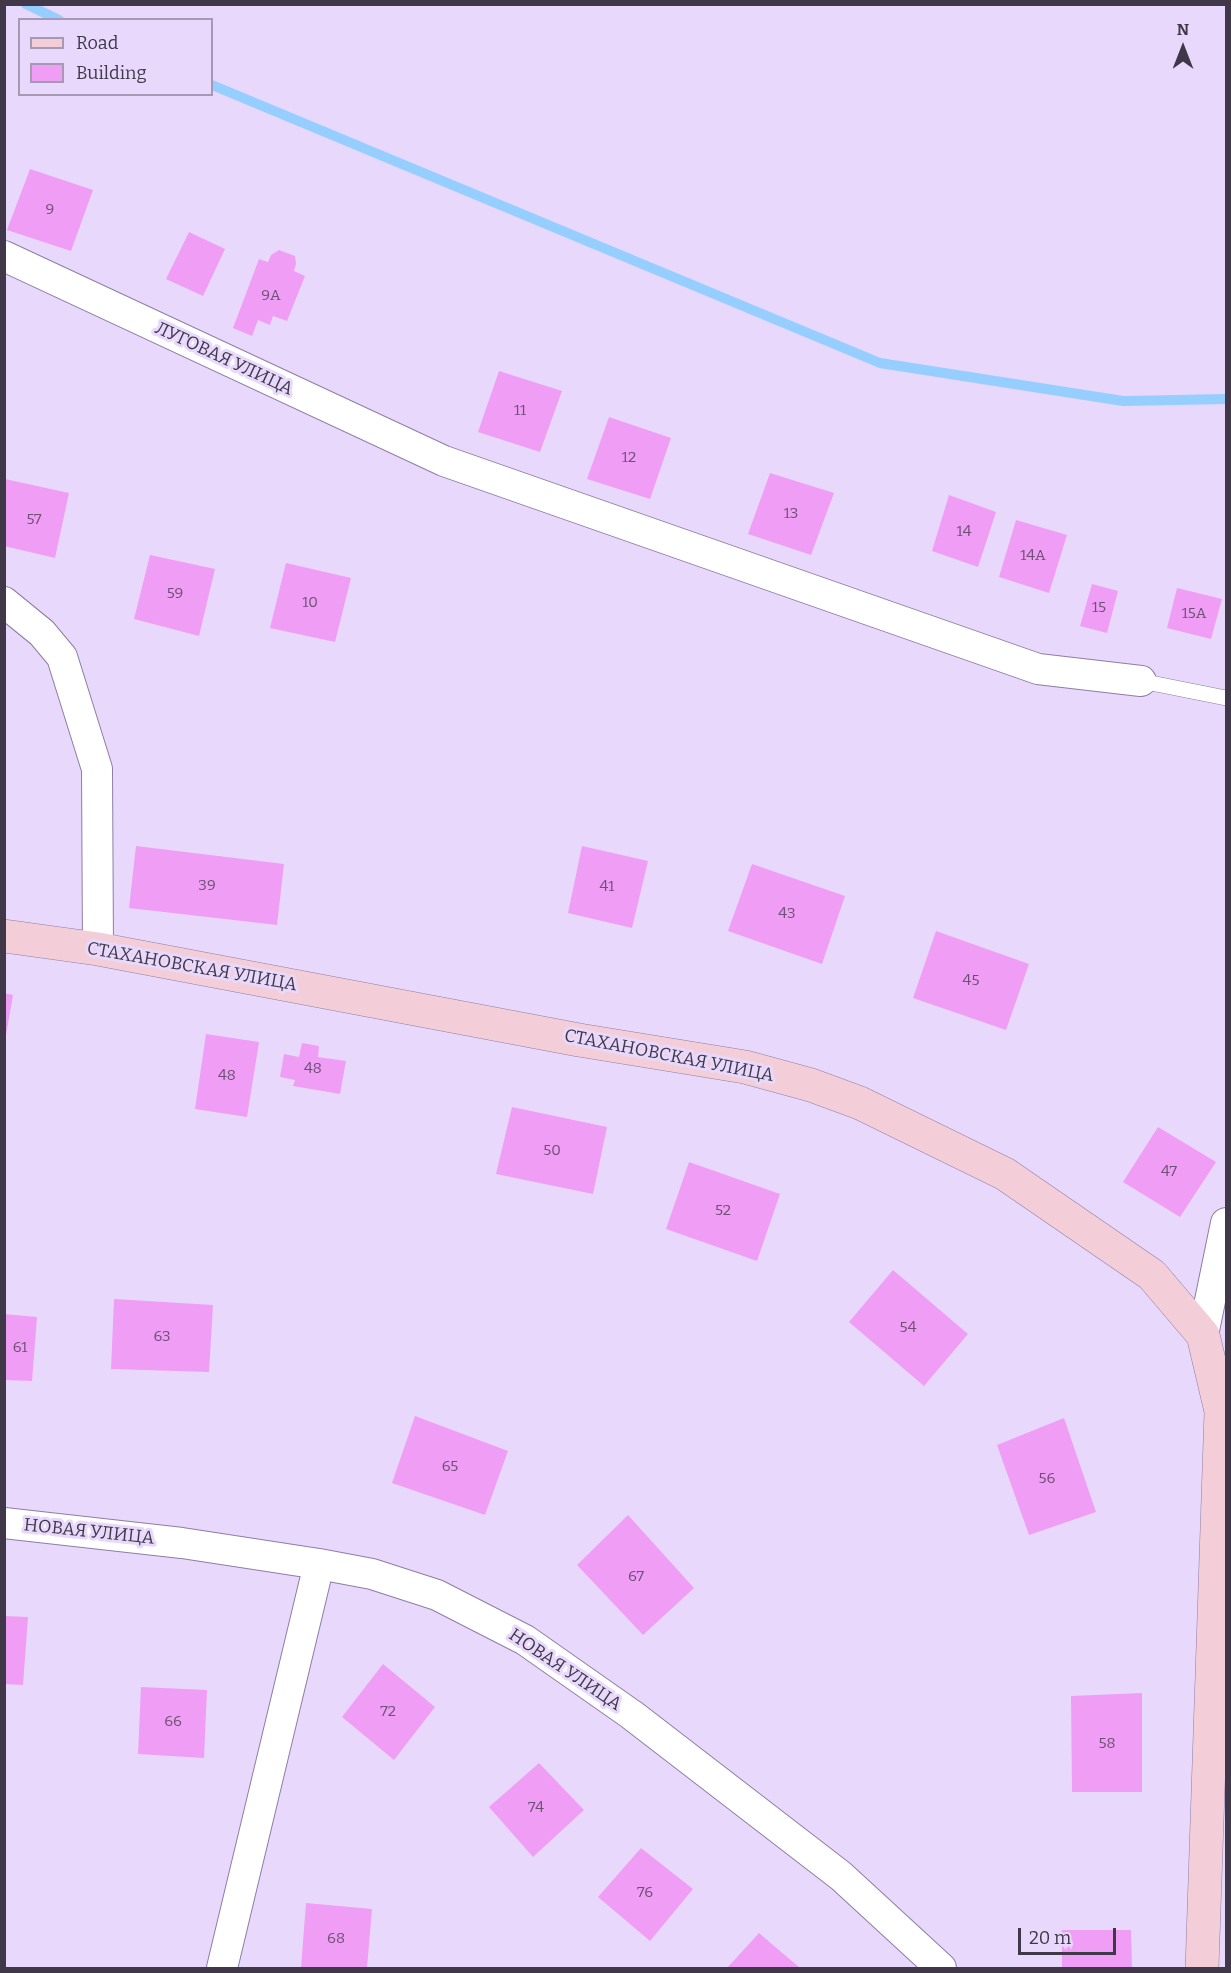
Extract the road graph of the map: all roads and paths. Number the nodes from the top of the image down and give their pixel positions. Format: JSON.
{"nodes":[{"id":1,"x":4,"y":256,"type":"edge"},
{"id":2,"x":4,"y":602,"type":"edge"},
{"id":3,"x":1141,"y":681,"type":"joint"},
{"id":4,"x":1227,"y":698,"type":"edge"},
{"id":5,"x":4,"y":936,"type":"edge"},
{"id":6,"x":98,"y":949,"type":"junction"},
{"id":7,"x":1227,"y":1223,"type":"edge"},
{"id":8,"x":1203,"y":1335,"type":"junction"},
{"id":9,"x":4,"y":1523,"type":"edge"},
{"id":10,"x":320,"y":1564,"type":"junction"},
{"id":11,"x":222,"y":1968,"type":"edge"},
{"id":12,"x":941,"y":1968,"type":"edge"},
{"id":13,"x":1202,"y":1968,"type":"edge"}],
"edges":[{"from":1,"to":3,"type":"street","name":"ЛУГОВАЯ УЛИЦА"},
{"from":2,"to":6,"type":"street"},
{"from":3,"to":4,"type":"lane"},
{"from":5,"to":6,"type":"street","name":"СТАХАНОВСКАЯ УЛИЦА"},
{"from":6,"to":8,"type":"street","name":"СТАХАНОВСКАЯ УЛИЦА"},
{"from":7,"to":8,"type":"street"},
{"from":8,"to":13,"type":"street","name":"СТАХАНОВСКАЯ УЛИЦА"},
{"from":9,"to":10,"type":"street","name":"НОВАЯ УЛИЦА"},
{"from":10,"to":11,"type":"street"},
{"from":10,"to":12,"type":"street","name":"НОВАЯ УЛИЦА"}]}
